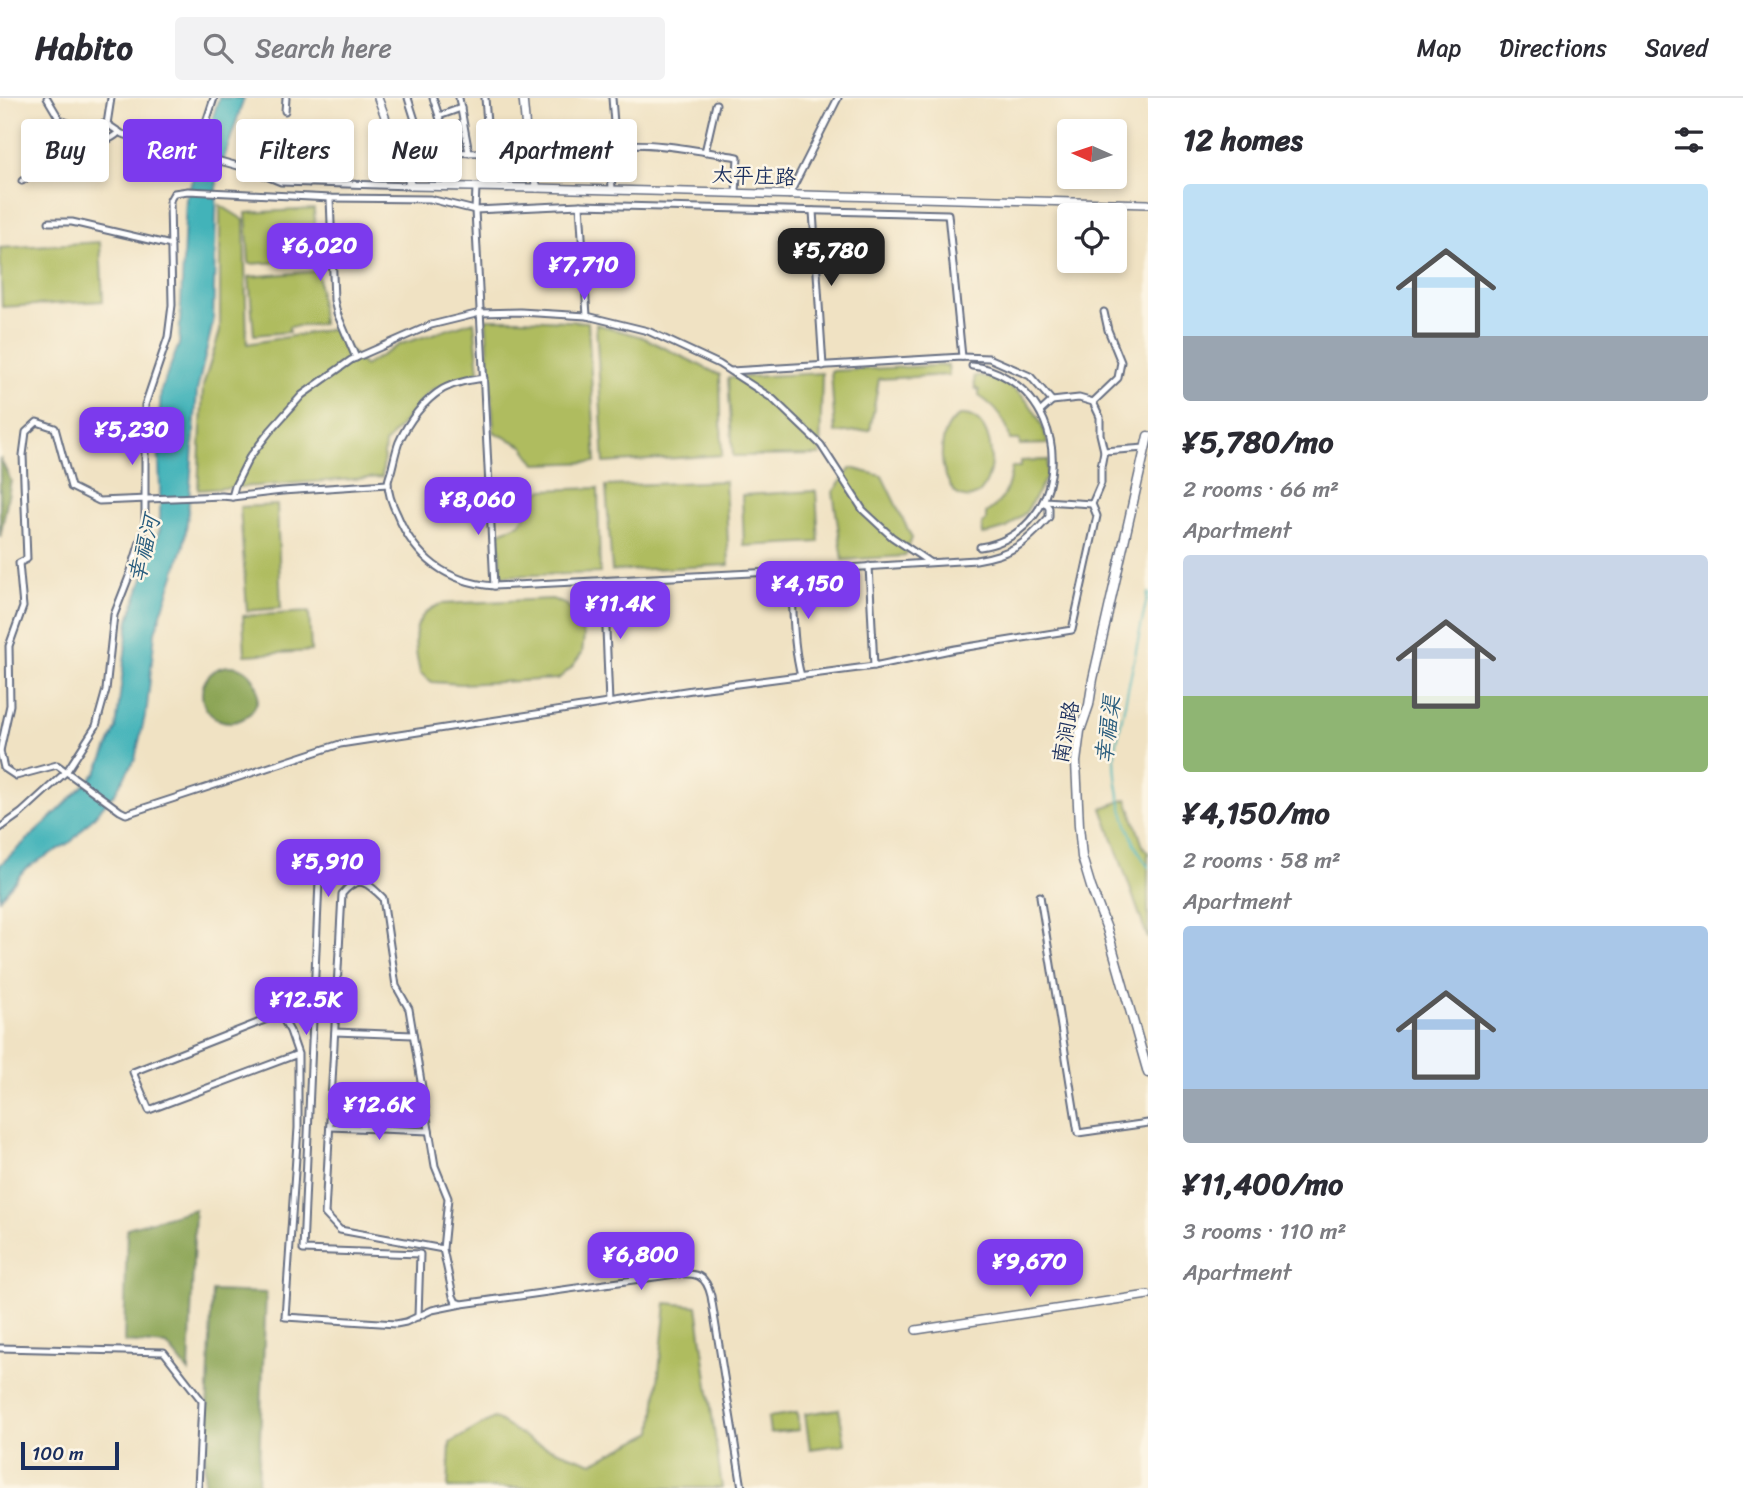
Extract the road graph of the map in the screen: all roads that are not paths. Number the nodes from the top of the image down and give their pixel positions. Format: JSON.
{"nodes":[{"id":1,"x":47,"y":98,"type":"edge"},
{"id":2,"x":111,"y":98,"type":"edge"},
{"id":3,"x":214,"y":98,"type":"edge"},
{"id":4,"x":286,"y":98,"type":"edge"},
{"id":5,"x":378,"y":98,"type":"edge"},
{"id":6,"x":408,"y":98,"type":"edge"},
{"id":7,"x":433,"y":98,"type":"edge"},
{"id":8,"x":459,"y":98,"type":"edge"},
{"id":9,"x":485,"y":98,"type":"edge"},
{"id":10,"x":523,"y":98,"type":"edge"},
{"id":11,"x":612,"y":98,"type":"edge"},
{"id":12,"x":838,"y":98,"type":"edge"},
{"id":13,"x":716,"y":104,"type":"dead end"},
{"id":14,"x":461,"y":108,"type":"junction"},
{"id":15,"x":285,"y":111,"type":"dead end"},
{"id":16,"x":439,"y":116,"type":"junction"},
{"id":17,"x":59,"y":119,"type":"edge"},
{"id":18,"x":108,"y":119,"type":"edge"},
{"id":19,"x":208,"y":119,"type":"edge"},
{"id":20,"x":386,"y":119,"type":"edge"},
{"id":21,"x":415,"y":119,"type":"edge"},
{"id":22,"x":440,"y":119,"type":"edge"},
{"id":23,"x":487,"y":119,"type":"edge"},
{"id":24,"x":614,"y":119,"type":"edge"},
{"id":25,"x":109,"y":125,"type":"edge"},
{"id":26,"x":119,"y":132,"type":"junction"},
{"id":27,"x":123,"y":133,"type":"edge"},
{"id":28,"x":109,"y":140,"type":"edge"},
{"id":29,"x":637,"y":144,"type":"edge"},
{"id":30,"x":705,"y":152,"type":"junction"},
{"id":31,"x":462,"y":153,"type":"edge"},
{"id":32,"x":469,"y":153,"type":"junction"},
{"id":33,"x":476,"y":153,"type":"edge"},
{"id":34,"x":222,"y":161,"type":"edge"},
{"id":35,"x":409,"y":182,"type":"edge"},
{"id":36,"x":504,"y":182,"type":"edge"},
{"id":37,"x":612,"y":182,"type":"edge"},
{"id":38,"x":310,"y":183,"type":"joint"},
{"id":39,"x":411,"y":186,"type":"junction"},
{"id":40,"x":476,"y":187,"type":"junction"},
{"id":41,"x":508,"y":188,"type":"junction"},
{"id":42,"x":537,"y":188,"type":"junction"},
{"id":43,"x":612,"y":190,"type":"junction"},
{"id":44,"x":736,"y":193,"type":"junction"},
{"id":45,"x":789,"y":195,"type":"junction"},
{"id":46,"x":330,"y":198,"type":"junction"},
{"id":47,"x":1148,"y":204,"type":"edge"},
{"id":48,"x":580,"y":205,"type":"junction"},
{"id":49,"x":475,"y":210,"type":"junction"},
{"id":50,"x":813,"y":211,"type":"junction"},
{"id":51,"x":49,"y":222,"type":"dead end"},
{"id":52,"x":171,"y":245,"type":"junction"},
{"id":53,"x":1104,"y":312,"type":"dead end"},
{"id":54,"x":480,"y":313,"type":"junction"},
{"id":55,"x":587,"y":316,"type":"junction"},
{"id":56,"x":962,"y":357,"type":"junction"},
{"id":57,"x":356,"y":358,"type":"junction"},
{"id":58,"x":823,"y":366,"type":"junction"},
{"id":59,"x":972,"y":366,"type":"dead end"},
{"id":60,"x":729,"y":371,"type":"junction"},
{"id":61,"x":484,"y":378,"type":"junction"},
{"id":62,"x":1052,"y":401,"type":"junction"},
{"id":63,"x":1093,"y":402,"type":"junction"},
{"id":64,"x":1041,"y":411,"type":"junction"},
{"id":65,"x":1148,"y":436,"type":"edge"},
{"id":66,"x":1145,"y":448,"type":"junction"},
{"id":67,"x":1104,"y":451,"type":"junction"},
{"id":68,"x":388,"y":484,"type":"junction"},
{"id":69,"x":232,"y":497,"type":"junction"},
{"id":70,"x":145,"y":500,"type":"junction"},
{"id":71,"x":1044,"y":501,"type":"junction"},
{"id":72,"x":1092,"y":504,"type":"junction"},
{"id":73,"x":980,"y":547,"type":"dead end"},
{"id":74,"x":929,"y":562,"type":"junction"},
{"id":75,"x":869,"y":566,"type":"junction"},
{"id":76,"x":790,"y":571,"type":"junction"},
{"id":77,"x":604,"y":580,"type":"junction"},
{"id":78,"x":494,"y":586,"type":"junction"},
{"id":79,"x":874,"y":666,"type":"junction"},
{"id":80,"x":800,"y":676,"type":"junction"},
{"id":81,"x":609,"y":703,"type":"junction"},
{"id":82,"x":0,"y":751,"type":"edge"},
{"id":83,"x":67,"y":771,"type":"junction"},
{"id":84,"x":0,"y":828,"type":"edge"},
{"id":85,"x":319,"y":881,"type":"dead end"},
{"id":86,"x":1040,"y":896,"type":"dead end"},
{"id":87,"x":334,"y":1032,"type":"junction"},
{"id":88,"x":414,"y":1035,"type":"junction"},
{"id":89,"x":298,"y":1054,"type":"junction"},
{"id":90,"x":1148,"y":1073,"type":"edge"},
{"id":91,"x":1148,"y":1123,"type":"edge"},
{"id":92,"x":330,"y":1127,"type":"junction"},
{"id":93,"x":429,"y":1131,"type":"junction"},
{"id":94,"x":443,"y":1249,"type":"junction"},
{"id":95,"x":1148,"y":1295,"type":"edge"},
{"id":96,"x":461,"y":1304,"type":"junction"},
{"id":97,"x":418,"y":1317,"type":"junction"},
{"id":98,"x":916,"y":1331,"type":"dead end"},
{"id":99,"x":0,"y":1348,"type":"edge"},
{"id":100,"x":198,"y":1488,"type":"edge"},
{"id":101,"x":742,"y":1488,"type":"edge"}],
"edges":[{"from":1,"to":17,"type":"street"},
{"from":2,"to":18,"type":"street"},
{"from":3,"to":19,"type":"street"},
{"from":4,"to":15,"type":"street"},
{"from":5,"to":20,"type":"street"},
{"from":6,"to":21,"type":"street"},
{"from":7,"to":16,"type":"street"},
{"from":8,"to":14,"type":"street"},
{"from":9,"to":23,"type":"street"},
{"from":10,"to":42,"type":"street"},
{"from":11,"to":24,"type":"street"},
{"from":12,"to":45,"type":"street"},
{"from":13,"to":30,"type":"street"},
{"from":14,"to":16,"type":"street"},
{"from":14,"to":32,"type":"street"},
{"from":16,"to":22,"type":"street"},
{"from":25,"to":26,"type":"street"},
{"from":26,"to":27,"type":"street"},
{"from":26,"to":28,"type":"street"},
{"from":29,"to":30,"type":"street"},
{"from":30,"to":44,"type":"street"},
{"from":31,"to":32,"type":"street"},
{"from":32,"to":33,"type":"street"},
{"from":34,"to":38,"type":"street"},
{"from":35,"to":39,"type":"street"},
{"from":36,"to":41,"type":"street"},
{"from":37,"to":43,"type":"street"},
{"from":38,"to":39,"type":"street"},
{"from":39,"to":40,"type":"street","name":"太平庄路"},
{"from":40,"to":41,"type":"street","name":"太平庄路"},
{"from":40,"to":49,"type":"street"},
{"from":41,"to":42,"type":"street","name":"太平庄路"},
{"from":42,"to":43,"type":"street","name":"太平庄路"},
{"from":43,"to":44,"type":"street","name":"太平庄路"},
{"from":44,"to":45,"type":"street","name":"太平庄路"},
{"from":45,"to":47,"type":"street","name":"太平庄路"},
{"from":46,"to":49,"type":"street"},
{"from":46,"to":52,"type":"street"},
{"from":46,"to":57,"type":"street"},
{"from":48,"to":49,"type":"street"},
{"from":48,"to":50,"type":"street"},
{"from":48,"to":55,"type":"street"},
{"from":49,"to":54,"type":"street"},
{"from":50,"to":56,"type":"street"},
{"from":50,"to":58,"type":"street"},
{"from":51,"to":52,"type":"street"},
{"from":52,"to":70,"type":"street"},
{"from":53,"to":63,"type":"street"},
{"from":54,"to":55,"type":"street"},
{"from":54,"to":57,"type":"street"},
{"from":54,"to":61,"type":"street"},
{"from":55,"to":60,"type":"street"},
{"from":56,"to":58,"type":"street"},
{"from":56,"to":62,"type":"street"},
{"from":57,"to":69,"type":"street"},
{"from":58,"to":60,"type":"street"},
{"from":59,"to":64,"type":"street"},
{"from":60,"to":74,"type":"street"},
{"from":61,"to":68,"type":"street"},
{"from":61,"to":78,"type":"street"},
{"from":62,"to":63,"type":"street"},
{"from":62,"to":64,"type":"street"},
{"from":63,"to":67,"type":"street"},
{"from":64,"to":71,"type":"street"},
{"from":65,"to":66,"type":"main road","name":"南涧路"},
{"from":66,"to":67,"type":"street"},
{"from":66,"to":90,"type":"main road","name":"南涧路"},
{"from":67,"to":72,"type":"street"},
{"from":68,"to":69,"type":"street"},
{"from":68,"to":78,"type":"street"},
{"from":69,"to":70,"type":"street"},
{"from":70,"to":82,"type":"street"},
{"from":70,"to":83,"type":"street"},
{"from":71,"to":72,"type":"street"},
{"from":71,"to":73,"type":"street"},
{"from":71,"to":74,"type":"street"},
{"from":72,"to":79,"type":"street"},
{"from":74,"to":75,"type":"street"},
{"from":75,"to":76,"type":"street"},
{"from":75,"to":79,"type":"street"},
{"from":76,"to":77,"type":"street"},
{"from":76,"to":80,"type":"street"},
{"from":77,"to":78,"type":"street"},
{"from":77,"to":81,"type":"street"},
{"from":79,"to":80,"type":"street"},
{"from":80,"to":81,"type":"street"},
{"from":81,"to":83,"type":"street"},
{"from":82,"to":83,"type":"street"},
{"from":83,"to":84,"type":"street"},
{"from":85,"to":97,"type":"street"},
{"from":86,"to":91,"type":"street"},
{"from":87,"to":88,"type":"street"},
{"from":87,"to":88,"type":"street"},
{"from":87,"to":92,"type":"street"},
{"from":88,"to":93,"type":"street"},
{"from":89,"to":89,"type":"street"},
{"from":89,"to":97,"type":"street"},
{"from":92,"to":93,"type":"street"},
{"from":92,"to":94,"type":"street"},
{"from":93,"to":94,"type":"street"},
{"from":94,"to":96,"type":"street"},
{"from":95,"to":98,"type":"street"},
{"from":96,"to":97,"type":"street"},
{"from":96,"to":101,"type":"street"},
{"from":99,"to":100,"type":"street"}]}
